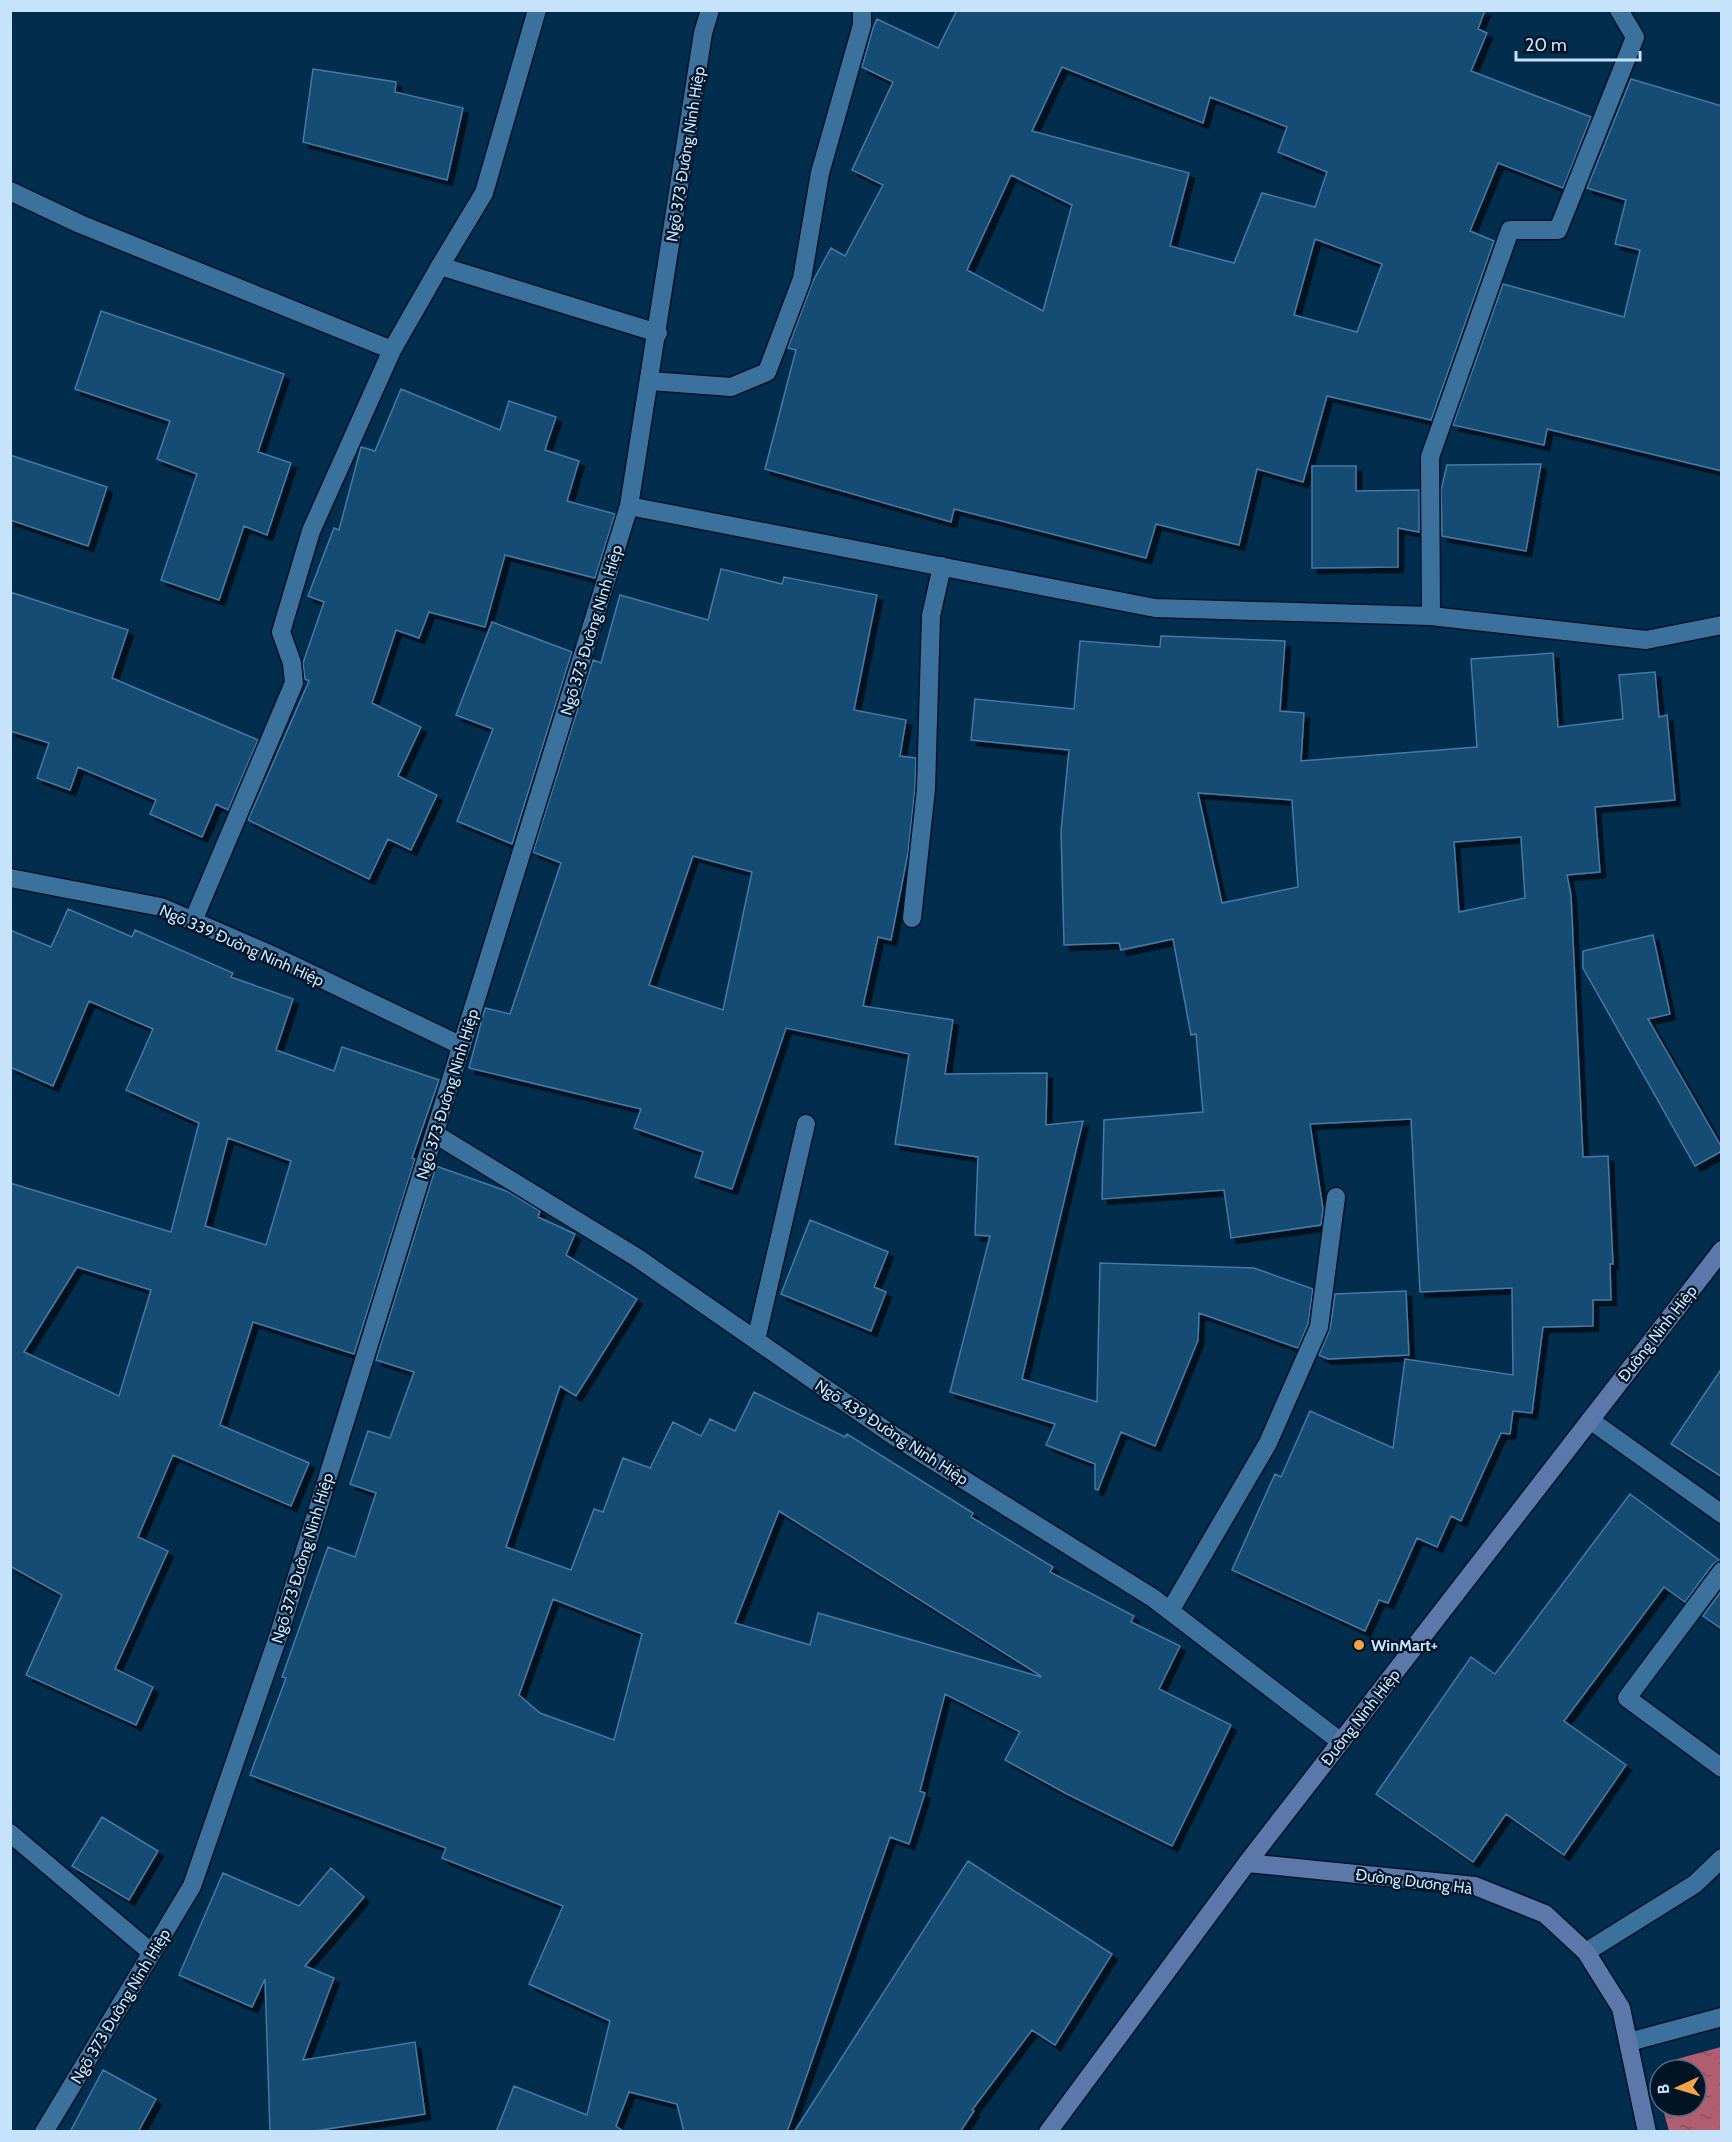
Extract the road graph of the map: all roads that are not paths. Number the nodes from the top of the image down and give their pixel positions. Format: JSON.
{"nodes":[{"id":1,"x":537,"y":10,"type":"edge"},
{"id":2,"x":710,"y":10,"type":"edge"},
{"id":3,"x":862,"y":10,"type":"edge"},
{"id":4,"x":1619,"y":10,"type":"edge"},
{"id":5,"x":10,"y":191,"type":"edge"},
{"id":6,"x":440,"y":266,"type":"junction"},
{"id":7,"x":658,"y":333,"type":"junction"},
{"id":8,"x":392,"y":350,"type":"junction"},
{"id":9,"x":650,"y":381,"type":"junction"},
{"id":10,"x":629,"y":506,"type":"junction"},
{"id":11,"x":942,"y":566,"type":"junction"},
{"id":12,"x":1431,"y":616,"type":"junction"},
{"id":13,"x":1722,"y":625,"type":"edge"},
{"id":14,"x":10,"y":878,"type":"edge"},
{"id":15,"x":912,"y":918,"type":"dead end"},
{"id":16,"x":193,"y":921,"type":"junction"},
{"id":17,"x":462,"y":1046,"type":"junction"},
{"id":18,"x":806,"y":1124,"type":"dead end"},
{"id":19,"x":435,"y":1134,"type":"junction"},
{"id":20,"x":1336,"y":1197,"type":"dead end"},
{"id":21,"x":1722,"y":1250,"type":"edge"},
{"id":22,"x":756,"y":1340,"type":"junction"},
{"id":23,"x":1590,"y":1419,"type":"junction"},
{"id":24,"x":1722,"y":1514,"type":"edge"},
{"id":25,"x":1722,"y":1571,"type":"edge"},
{"id":26,"x":1170,"y":1611,"type":"junction"},
{"id":27,"x":1341,"y":1742,"type":"junction"},
{"id":28,"x":1722,"y":1768,"type":"edge"},
{"id":29,"x":10,"y":1833,"type":"edge"},
{"id":30,"x":1722,"y":1858,"type":"edge"},
{"id":31,"x":1247,"y":1863,"type":"junction"},
{"id":32,"x":1586,"y":1952,"type":"junction"},
{"id":33,"x":152,"y":1953,"type":"junction"},
{"id":34,"x":1722,"y":2018,"type":"edge"},
{"id":35,"x":1629,"y":2042,"type":"junction"},
{"id":36,"x":44,"y":2132,"type":"edge"},
{"id":37,"x":1048,"y":2132,"type":"edge"},
{"id":38,"x":1647,"y":2132,"type":"edge"}],
"edges":[{"from":1,"to":6,"type":"street"},
{"from":2,"to":7,"type":"street","name":"Ngõ 373 Đường Ninh Hiệp"},
{"from":3,"to":9,"type":"street"},
{"from":4,"to":12,"type":"street"},
{"from":5,"to":8,"type":"street"},
{"from":6,"to":7,"type":"street"},
{"from":6,"to":8,"type":"street"},
{"from":7,"to":9,"type":"street","name":"Ngõ 373 Đường Ninh Hiệp"},
{"from":8,"to":16,"type":"street"},
{"from":9,"to":10,"type":"street","name":"Ngõ 373 Đường Ninh Hiệp"},
{"from":10,"to":11,"type":"street"},
{"from":10,"to":17,"type":"street","name":"Ngõ 373 Đường Ninh Hiệp"},
{"from":11,"to":12,"type":"street"},
{"from":11,"to":15,"type":"street"},
{"from":12,"to":13,"type":"street"},
{"from":14,"to":16,"type":"street","name":"Ngõ 339 Đường Ninh Hiệp"},
{"from":16,"to":17,"type":"street","name":"Ngõ 339 Đường Ninh Hiệp"},
{"from":17,"to":19,"type":"street","name":"Ngõ 373 Đường Ninh Hiệp"},
{"from":18,"to":22,"type":"street"},
{"from":19,"to":22,"type":"street","name":"Ngõ 439 Đường Ninh Hiệp"},
{"from":19,"to":33,"type":"street","name":"Ngõ 373 Đường Ninh Hiệp"},
{"from":20,"to":26,"type":"street"},
{"from":21,"to":23,"type":"main road","name":"Đường Ninh Hiệp"},
{"from":22,"to":26,"type":"street","name":"Ngõ 439 Đường Ninh Hiệp"},
{"from":23,"to":24,"type":"street"},
{"from":23,"to":27,"type":"main road","name":"Đường Ninh Hiệp"},
{"from":25,"to":28,"type":"street"},
{"from":26,"to":27,"type":"street","name":"Ngõ 439 Đường Ninh Hiệp"},
{"from":27,"to":31,"type":"main road","name":"Đường Ninh Hiệp"},
{"from":29,"to":33,"type":"street"},
{"from":30,"to":32,"type":"street"},
{"from":31,"to":32,"type":"main road","name":"Đường Dương Hà"},
{"from":31,"to":37,"type":"main road","name":"Đường Ninh Hiệp"},
{"from":32,"to":35,"type":"main road","name":"Đường Dương Hà"},
{"from":33,"to":36,"type":"street","name":"Ngõ 373 Đường Ninh Hiệp"},
{"from":34,"to":35,"type":"street"},
{"from":35,"to":38,"type":"main road","name":"Đường Dương Hà"}]}
